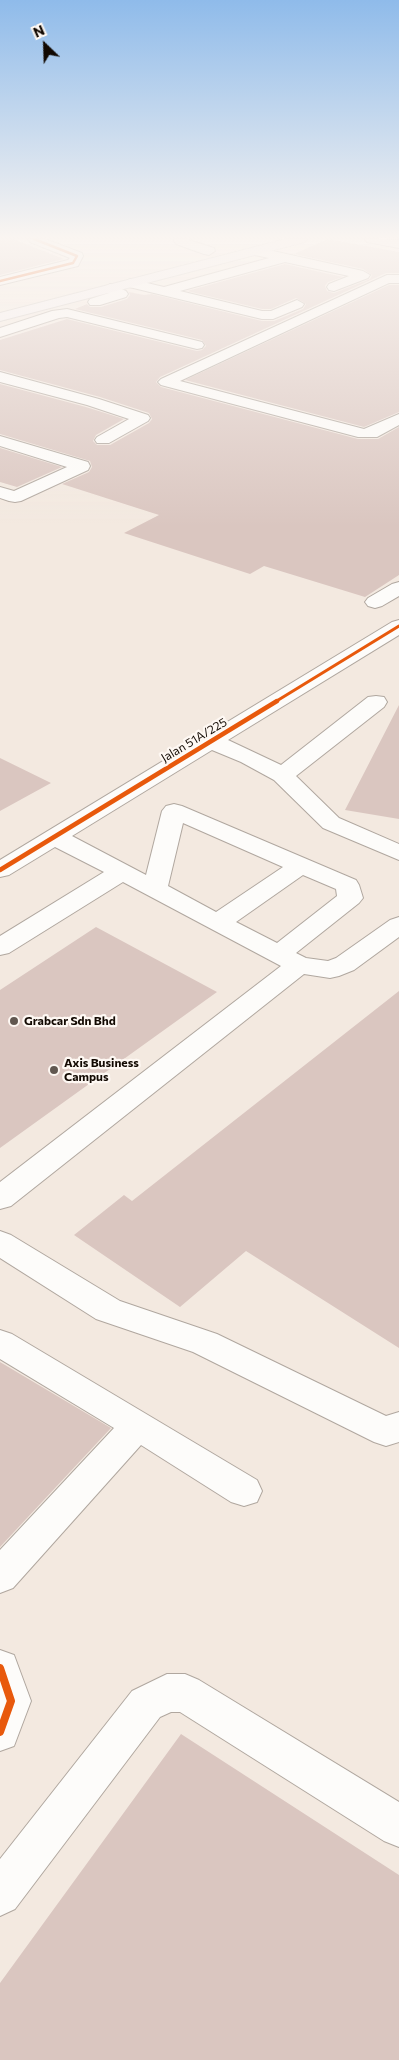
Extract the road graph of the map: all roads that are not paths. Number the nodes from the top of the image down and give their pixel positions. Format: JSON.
{"nodes":[{"id":1,"x":157,"y":335,"type":"edge"},
{"id":2,"x":267,"y":335,"type":"edge"},
{"id":3,"x":197,"y":345,"type":"dead end"},
{"id":4,"x":0,"y":366,"type":"edge"},
{"id":5,"x":0,"y":376,"type":"edge"},
{"id":6,"x":62,"y":381,"type":"dead end"},
{"id":7,"x":399,"y":419,"type":"edge"},
{"id":8,"x":103,"y":440,"type":"dead end"},
{"id":9,"x":0,"y":441,"type":"edge"},
{"id":10,"x":0,"y":492,"type":"edge"},
{"id":11,"x":399,"y":588,"type":"edge"},
{"id":12,"x":376,"y":602,"type":"dead end"},
{"id":13,"x":399,"y":626,"type":"edge"},
{"id":14,"x":375,"y":641,"type":"junction"},
{"id":15,"x":399,"y":651,"type":"edge"},
{"id":16,"x":376,"y":702,"type":"dead end"},
{"id":17,"x":211,"y":741,"type":"junction"},
{"id":18,"x":282,"y":774,"type":"junction"},
{"id":19,"x":55,"y":837,"type":"junction"},
{"id":20,"x":399,"y":853,"type":"edge"},
{"id":21,"x":302,"y":865,"type":"junction"},
{"id":22,"x":0,"y":870,"type":"edge"},
{"id":23,"x":122,"y":872,"type":"junction"},
{"id":24,"x":155,"y":889,"type":"junction"},
{"id":25,"x":218,"y":922,"type":"junction"},
{"id":26,"x":399,"y":925,"type":"edge"},
{"id":27,"x":0,"y":947,"type":"edge"},
{"id":28,"x":289,"y":959,"type":"junction"},
{"id":29,"x":0,"y":1198,"type":"edge"},
{"id":30,"x":0,"y":1242,"type":"edge"},
{"id":31,"x":0,"y":1343,"type":"edge"},
{"id":32,"x":138,"y":1424,"type":"junction"},
{"id":33,"x":399,"y":1426,"type":"edge"},
{"id":34,"x":244,"y":1491,"type":"dead end"},
{"id":35,"x":0,"y":1576,"type":"edge"},
{"id":36,"x":0,"y":1668,"type":"edge"},
{"id":37,"x":0,"y":1732,"type":"edge"},
{"id":38,"x":399,"y":1826,"type":"edge"},
{"id":39,"x":0,"y":1894,"type":"edge"}],
"edges":[{"from":1,"to":3,"type":"street"},
{"from":2,"to":7,"type":"street"},
{"from":4,"to":6,"type":"street"},
{"from":5,"to":8,"type":"street"},
{"from":9,"to":10,"type":"street"},
{"from":11,"to":12,"type":"street"},
{"from":13,"to":14,"type":"street","name":"Jalan 51A/225"},
{"from":14,"to":15,"type":"street"},
{"from":14,"to":17,"type":"street","name":"Jalan 51A/225"},
{"from":16,"to":18,"type":"street"},
{"from":17,"to":18,"type":"street"},
{"from":17,"to":19,"type":"street","name":"Jalan 51A/225"},
{"from":18,"to":20,"type":"street"},
{"from":19,"to":22,"type":"street","name":"Jalan 51A/225"},
{"from":19,"to":23,"type":"street"},
{"from":21,"to":24,"type":"street"},
{"from":21,"to":25,"type":"street"},
{"from":21,"to":28,"type":"street"},
{"from":23,"to":24,"type":"street"},
{"from":23,"to":27,"type":"street"},
{"from":24,"to":25,"type":"street"},
{"from":25,"to":28,"type":"street"},
{"from":26,"to":28,"type":"street"},
{"from":28,"to":29,"type":"street"},
{"from":30,"to":33,"type":"street"},
{"from":31,"to":32,"type":"street"},
{"from":32,"to":34,"type":"street"},
{"from":32,"to":35,"type":"street"},
{"from":36,"to":37,"type":"street"},
{"from":38,"to":39,"type":"street"}]}
